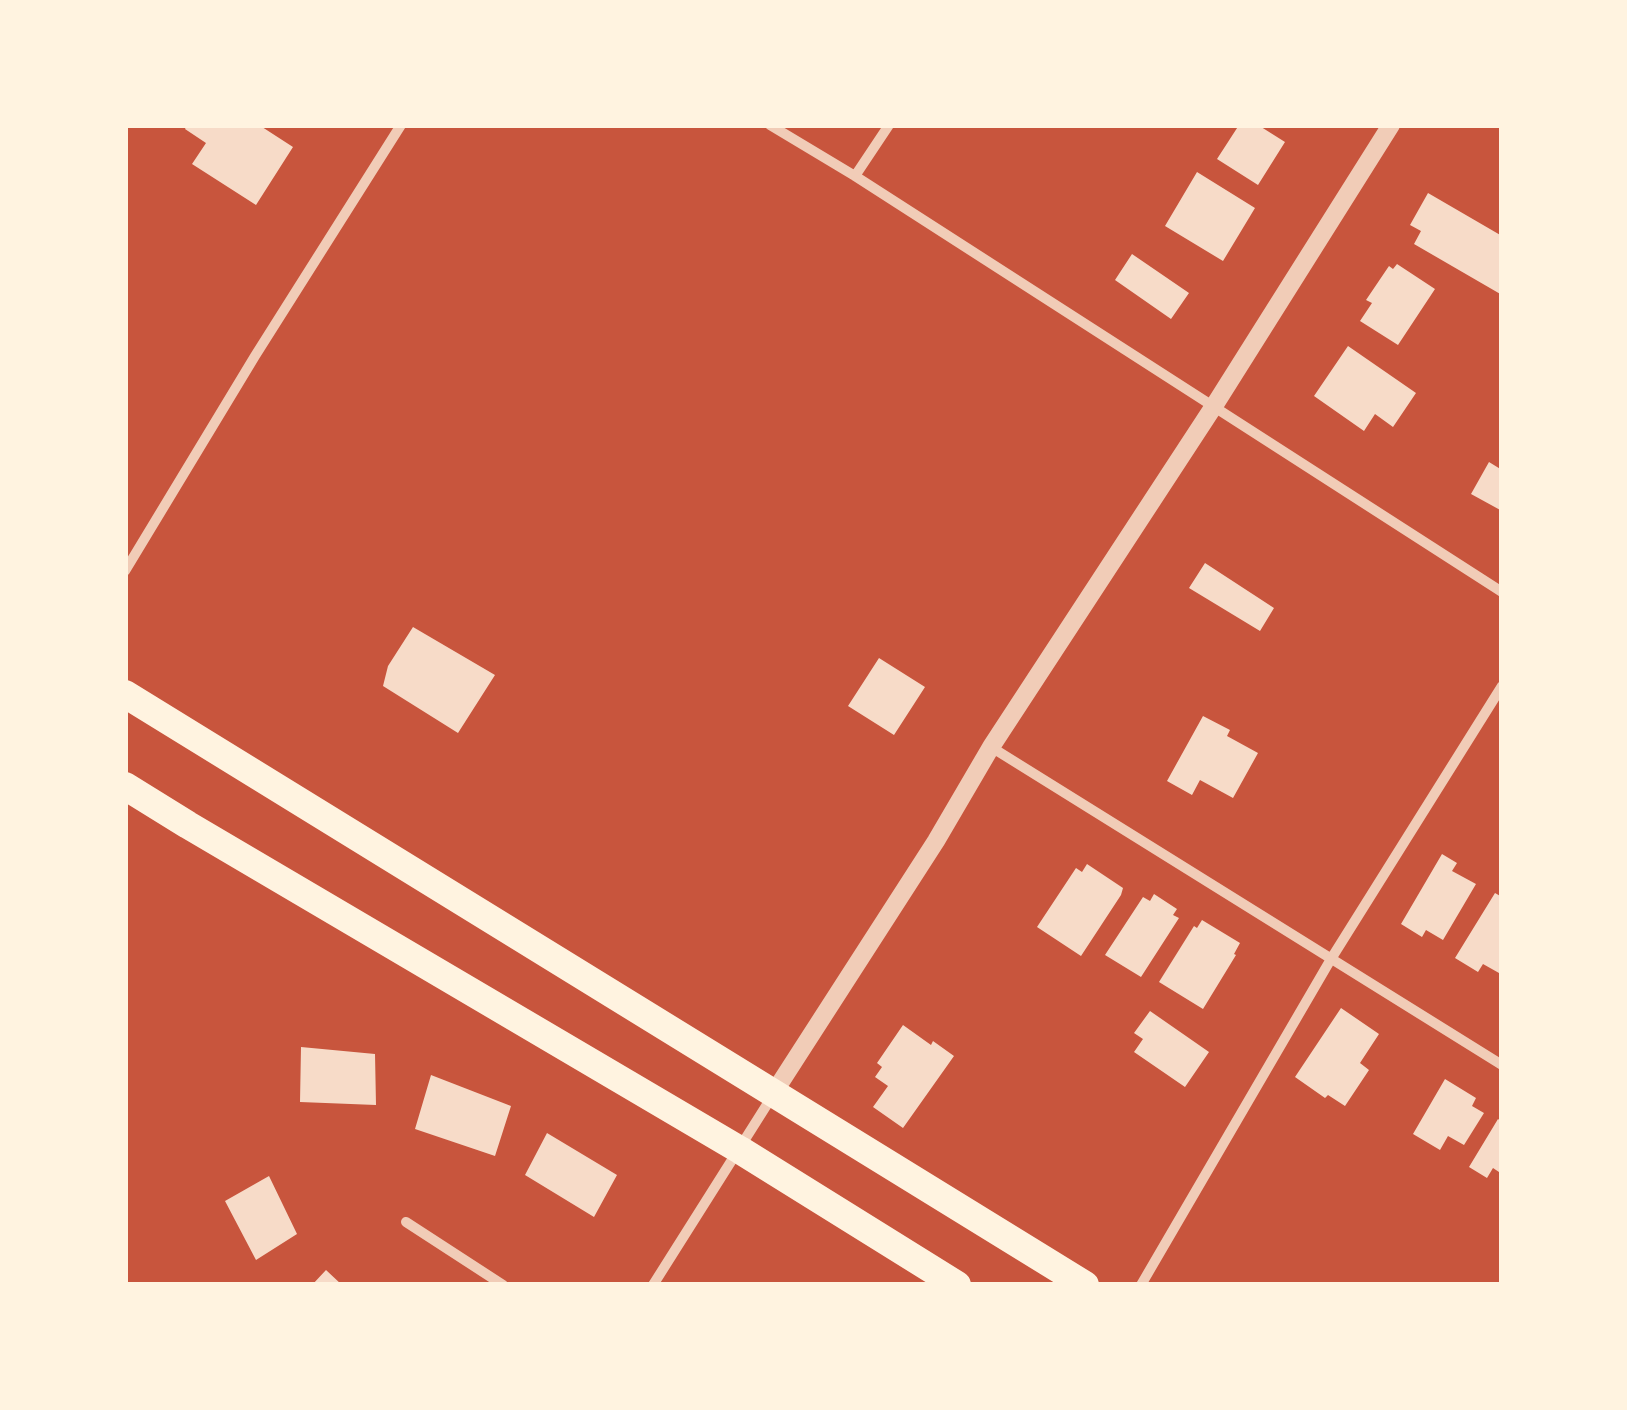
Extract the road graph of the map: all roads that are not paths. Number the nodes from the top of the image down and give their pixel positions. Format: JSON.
{"nodes":[{"id":1,"x":402,"y":125,"type":"edge"},
{"id":2,"x":770,"y":125,"type":"edge"},
{"id":3,"x":890,"y":125,"type":"edge"},
{"id":4,"x":1391,"y":125,"type":"edge"},
{"id":5,"x":856,"y":176,"type":"junction"},
{"id":6,"x":1214,"y":406,"type":"junction"},
{"id":7,"x":125,"y":571,"type":"edge"},
{"id":8,"x":1502,"y":592,"type":"edge"},
{"id":9,"x":1502,"y":686,"type":"edge"},
{"id":10,"x":125,"y":694,"type":"edge"},
{"id":11,"x":991,"y":747,"type":"junction"},
{"id":12,"x":125,"y":786,"type":"edge"},
{"id":13,"x":1331,"y":959,"type":"junction"},
{"id":14,"x":1502,"y":1065,"type":"edge"},
{"id":15,"x":774,"y":1094,"type":"junction"},
{"id":16,"x":740,"y":1150,"type":"junction"},
{"id":17,"x":406,"y":1222,"type":"dead end"},
{"id":18,"x":503,"y":1285,"type":"edge"},
{"id":19,"x":653,"y":1285,"type":"edge"},
{"id":20,"x":957,"y":1285,"type":"edge"},
{"id":21,"x":1086,"y":1285,"type":"edge"},
{"id":22,"x":1141,"y":1285,"type":"edge"}],
"edges":[{"from":1,"to":7,"type":"street"},
{"from":2,"to":5,"type":"street"},
{"from":3,"to":5,"type":"street"},
{"from":4,"to":6,"type":"street"},
{"from":5,"to":6,"type":"street"},
{"from":6,"to":8,"type":"street"},
{"from":6,"to":11,"type":"street"},
{"from":9,"to":13,"type":"street"},
{"from":10,"to":15,"type":"highway"},
{"from":11,"to":13,"type":"street"},
{"from":11,"to":15,"type":"street"},
{"from":12,"to":16,"type":"highway"},
{"from":13,"to":14,"type":"street"},
{"from":13,"to":22,"type":"street"},
{"from":15,"to":16,"type":"street"},
{"from":15,"to":21,"type":"highway"},
{"from":16,"to":19,"type":"street"},
{"from":16,"to":20,"type":"highway"},
{"from":17,"to":18,"type":"street"}]}
